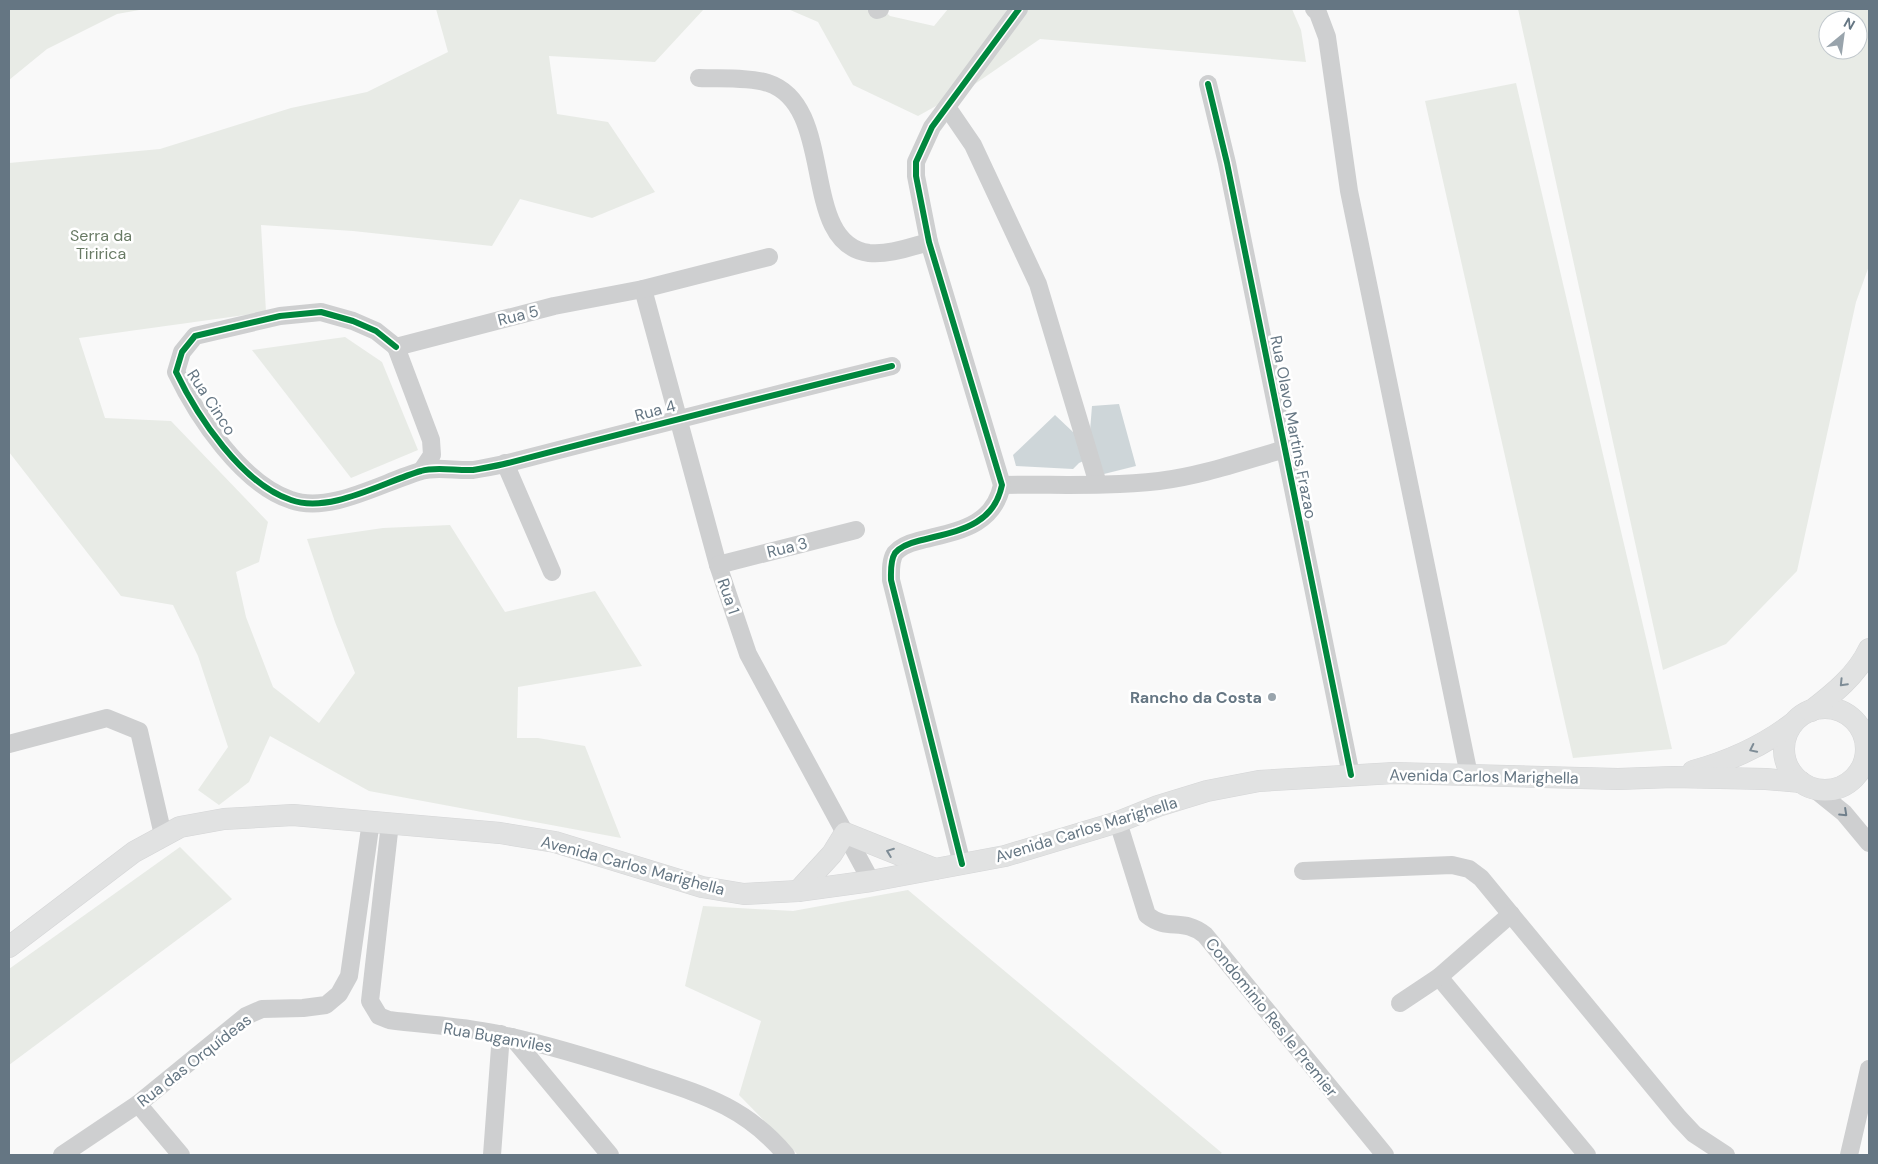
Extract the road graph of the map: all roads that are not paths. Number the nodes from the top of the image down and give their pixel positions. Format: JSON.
{"nodes":[{"id":1,"x":1019,"y":9,"type":"edge"},
{"id":2,"x":1314,"y":9,"type":"edge"},
{"id":3,"x":699,"y":78,"type":"dead end"},
{"id":4,"x":1208,"y":84,"type":"dead end"},
{"id":5,"x":947,"y":107,"type":"junction"},
{"id":6,"x":929,"y":242,"type":"junction"},
{"id":7,"x":769,"y":257,"type":"dead end"},
{"id":8,"x":643,"y":289,"type":"junction"},
{"id":9,"x":396,"y":347,"type":"junction"},
{"id":10,"x":892,"y":366,"type":"dead end"},
{"id":11,"x":680,"y":418,"type":"junction"},
{"id":12,"x":1285,"y":449,"type":"junction"},
{"id":13,"x":505,"y":463,"type":"junction"},
{"id":14,"x":422,"y":470,"type":"junction"},
{"id":15,"x":1002,"y":484,"type":"junction"},
{"id":16,"x":1098,"y":484,"type":"junction"},
{"id":17,"x":856,"y":530,"type":"dead end"},
{"id":18,"x":718,"y":565,"type":"junction"},
{"id":19,"x":552,"y":572,"type":"dead end"},
{"id":20,"x":1869,"y":649,"type":"edge"},
{"id":21,"x":1802,"y":717,"type":"junction"},
{"id":22,"x":9,"y":744,"type":"edge"},
{"id":23,"x":1868,"y":752,"type":"edge"},
{"id":24,"x":1351,"y":775,"type":"junction"},
{"id":25,"x":1469,"y":775,"type":"junction"},
{"id":26,"x":1673,"y":777,"type":"junction"},
{"id":27,"x":1807,"y":785,"type":"junction"},
{"id":28,"x":380,"y":822,"type":"junction"},
{"id":29,"x":1118,"y":822,"type":"junction"},
{"id":30,"x":846,"y":833,"type":"junction"},
{"id":31,"x":163,"y":835,"type":"junction"},
{"id":32,"x":1869,"y":843,"type":"edge"},
{"id":33,"x":962,"y":864,"type":"junction"},
{"id":34,"x":936,"y":869,"type":"junction"},
{"id":35,"x":1303,"y":871,"type":"dead end"},
{"id":36,"x":871,"y":881,"type":"junction"},
{"id":37,"x":798,"y":891,"type":"junction"},
{"id":38,"x":1512,"y":914,"type":"junction"},
{"id":39,"x":9,"y":947,"type":"edge"},
{"id":40,"x":1439,"y":977,"type":"junction"},
{"id":41,"x":1400,"y":1003,"type":"dead end"},
{"id":42,"x":507,"y":1036,"type":"junction"},
{"id":43,"x":1869,"y":1069,"type":"edge"},
{"id":44,"x":138,"y":1104,"type":"junction"},
{"id":45,"x":62,"y":1155,"type":"edge"},
{"id":46,"x":182,"y":1155,"type":"edge"},
{"id":47,"x":492,"y":1155,"type":"edge"},
{"id":48,"x":610,"y":1155,"type":"edge"},
{"id":49,"x":786,"y":1155,"type":"edge"},
{"id":50,"x":1385,"y":1155,"type":"edge"},
{"id":51,"x":1587,"y":1155,"type":"edge"},
{"id":52,"x":1726,"y":1155,"type":"edge"},
{"id":53,"x":1849,"y":1155,"type":"edge"}],
"edges":[{"from":1,"to":5,"type":"street"},
{"from":2,"to":25,"type":"street"},
{"from":3,"to":6,"type":"street"},
{"from":4,"to":12,"type":"street","name":"Rua Olavo Martins Frazao"},
{"from":5,"to":6,"type":"street"},
{"from":5,"to":16,"type":"street"},
{"from":6,"to":15,"type":"street"},
{"from":7,"to":8,"type":"street","name":"Rua 5"},
{"from":8,"to":9,"type":"street","name":"Rua 5"},
{"from":8,"to":11,"type":"street","name":"Rua 1"},
{"from":9,"to":14,"type":"street"},
{"from":9,"to":14,"type":"street","name":"Rua Cinco"},
{"from":10,"to":11,"type":"street","name":"Rua 4"},
{"from":11,"to":13,"type":"street","name":"Rua 4"},
{"from":11,"to":18,"type":"street","name":"Rua 1"},
{"from":12,"to":16,"type":"street"},
{"from":12,"to":24,"type":"street","name":"Rua Olavo Martins Frazao"},
{"from":13,"to":14,"type":"street","name":"Rua 4"},
{"from":13,"to":19,"type":"street"},
{"from":15,"to":16,"type":"street"},
{"from":15,"to":33,"type":"street"},
{"from":17,"to":18,"type":"street","name":"Rua 3"},
{"from":18,"to":30,"type":"street","name":"Rua 1"},
{"from":20,"to":21,"type":"main road","name":"Avenida Carlos Marighella","one_way":true},
{"from":21,"to":23,"type":"main road"},
{"from":21,"to":26,"type":"main road","name":"Avenida Carlos Marighella","one_way":true},
{"from":21,"to":27,"type":"main road"},
{"from":22,"to":31,"type":"street"},
{"from":23,"to":27,"type":"main road"},
{"from":24,"to":25,"type":"main road","name":"Avenida Carlos Marighella"},
{"from":24,"to":29,"type":"main road","name":"Avenida Carlos Marighella"},
{"from":25,"to":26,"type":"main road","name":"Avenida Carlos Marighella"},
{"from":26,"to":27,"type":"main road","name":"Avenida Carlos Marighella"},
{"from":27,"to":32,"type":"street","one_way":true},
{"from":28,"to":31,"type":"main road","name":"Avenida Carlos Marighella"},
{"from":28,"to":37,"type":"main road","name":"Avenida Carlos Marighella"},
{"from":28,"to":42,"type":"street","name":"Rua Buganviles"},
{"from":28,"to":44,"type":"street","name":"Rua das Orquídeas"},
{"from":29,"to":33,"type":"main road","name":"Avenida Carlos Marighella"},
{"from":29,"to":50,"type":"street","name":"Condominio Res le Premier"},
{"from":34,"to":30,"type":"main road","one_way":true},
{"from":30,"to":36,"type":"street","name":"Rua 1"},
{"from":30,"to":37,"type":"main road"},
{"from":31,"to":39,"type":"main road","name":"Avenida Carlos Marighella"},
{"from":33,"to":34,"type":"main road","name":"Avenida Carlos Marighella"},
{"from":34,"to":36,"type":"main road","name":"Avenida Carlos Marighella"},
{"from":35,"to":38,"type":"street"},
{"from":36,"to":37,"type":"main road","name":"Avenida Carlos Marighella"},
{"from":38,"to":40,"type":"street"},
{"from":38,"to":52,"type":"street"},
{"from":40,"to":41,"type":"street"},
{"from":40,"to":51,"type":"street"},
{"from":42,"to":47,"type":"street"},
{"from":42,"to":48,"type":"street"},
{"from":42,"to":49,"type":"street","name":"Rua Buganviles"},
{"from":43,"to":53,"type":"street"},
{"from":44,"to":45,"type":"street","name":"Rua das Orquídeas"},
{"from":44,"to":46,"type":"street"}]}
